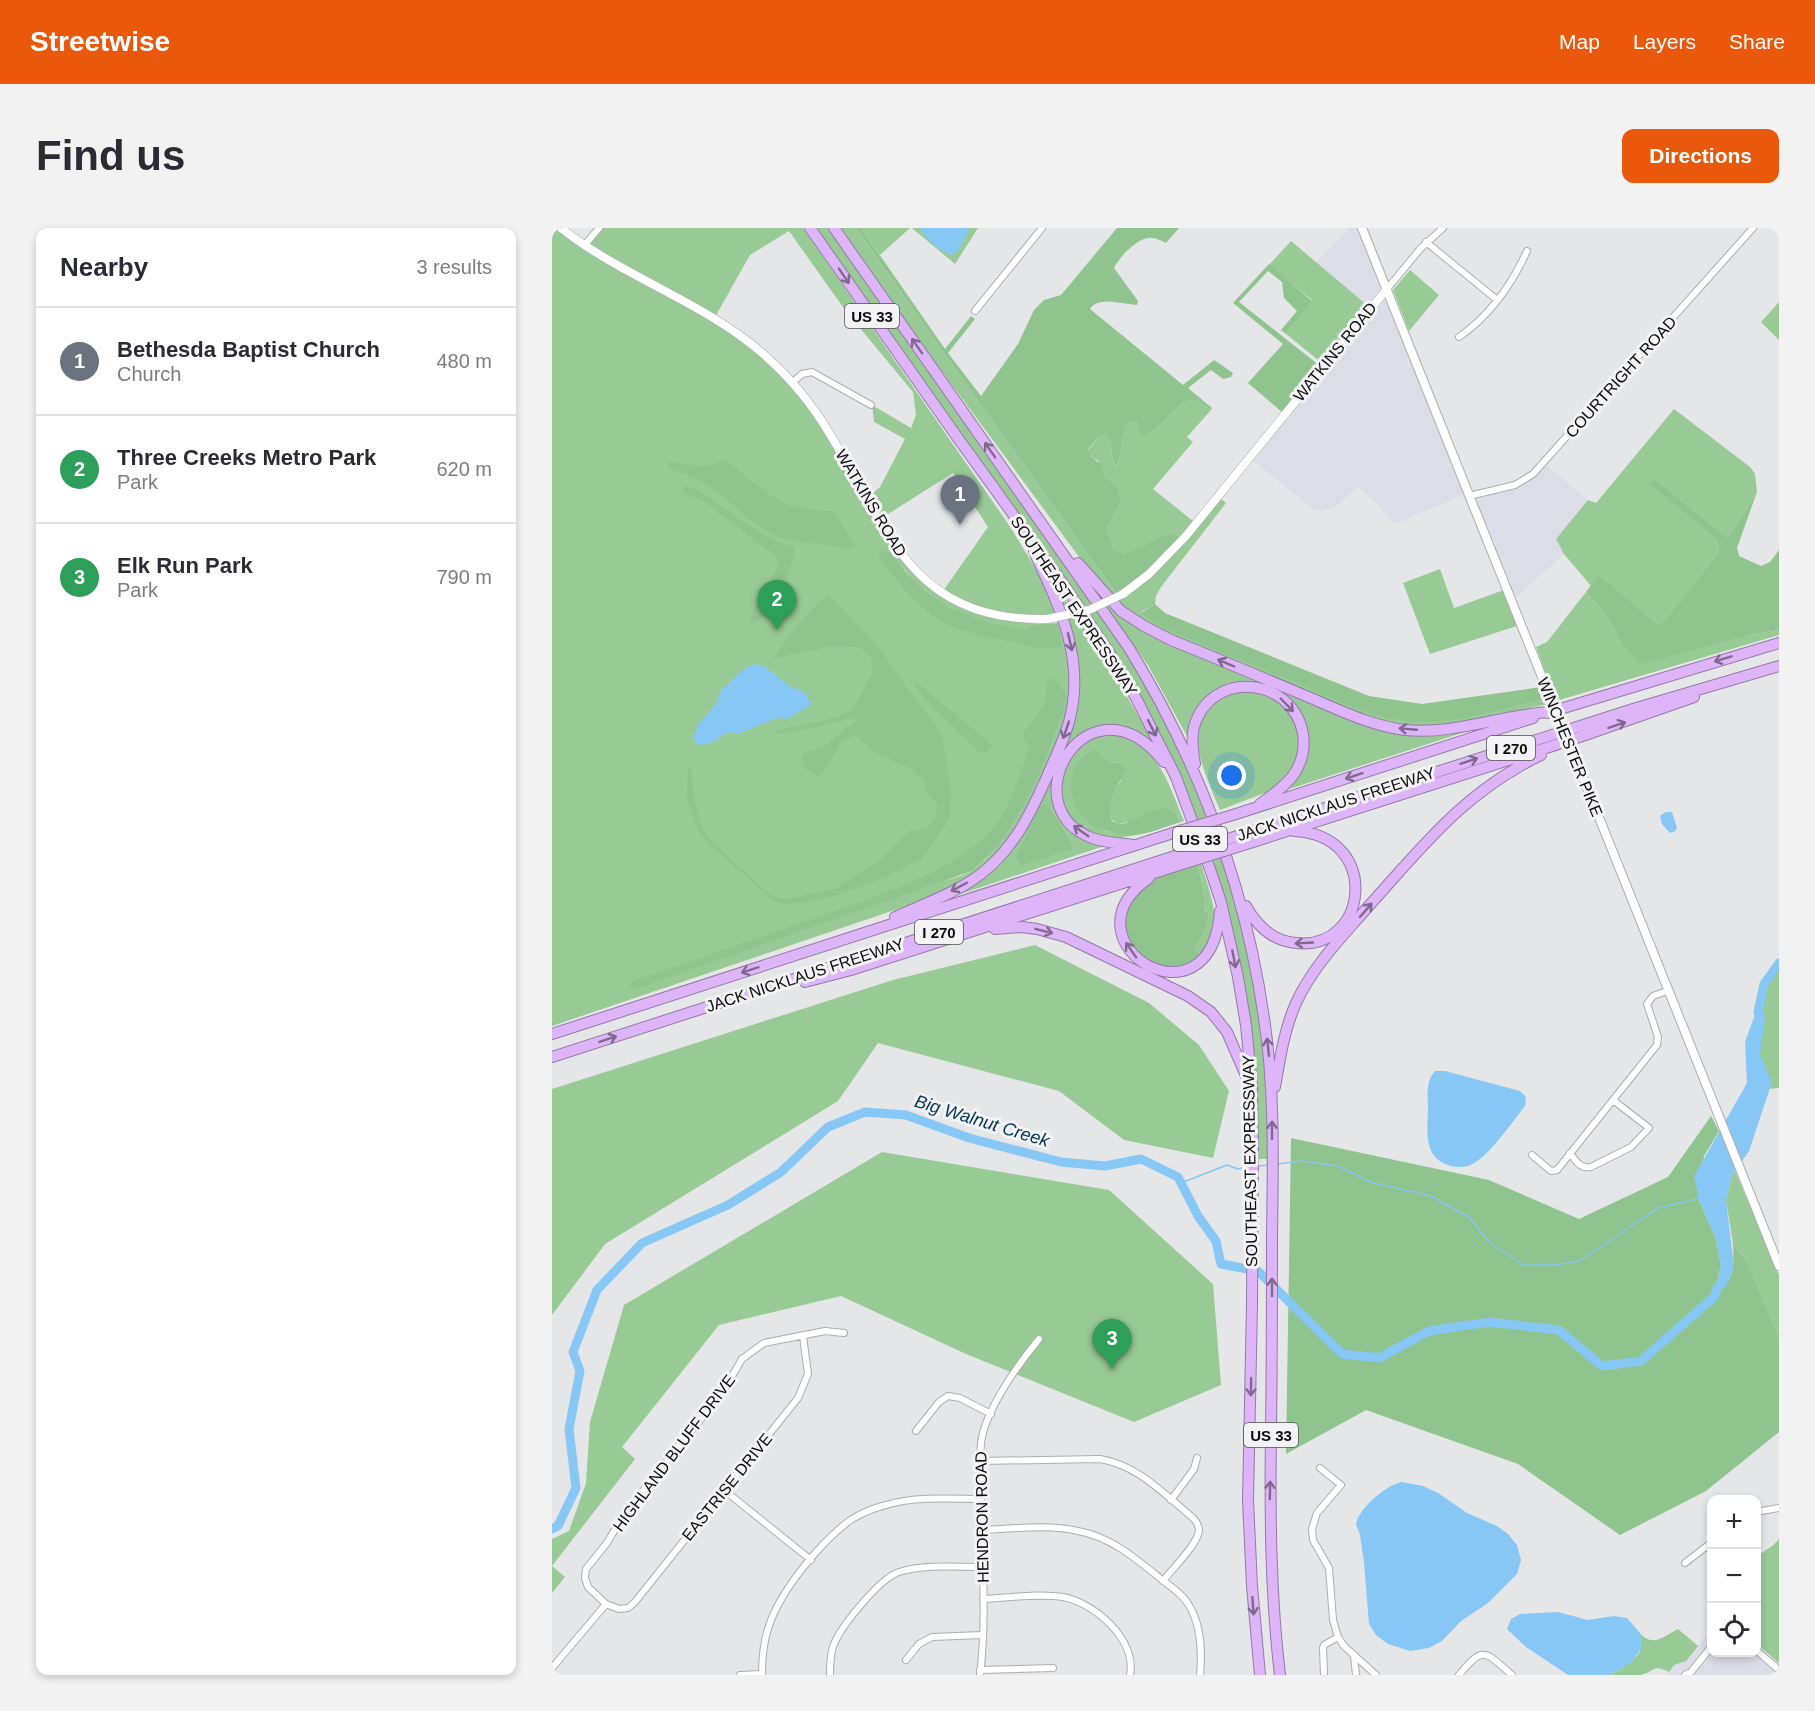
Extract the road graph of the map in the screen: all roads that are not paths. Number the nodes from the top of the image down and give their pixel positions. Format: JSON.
{"nodes":[{"id":1,"x":561,"y":228,"type":"edge"},
{"id":2,"x":599,"y":228,"type":"edge"},
{"id":3,"x":810,"y":228,"type":"edge"},
{"id":4,"x":834,"y":228,"type":"edge"},
{"id":5,"x":1042,"y":228,"type":"edge"},
{"id":6,"x":1362,"y":228,"type":"edge"},
{"id":7,"x":1443,"y":228,"type":"edge"},
{"id":8,"x":1753,"y":228,"type":"edge"},
{"id":9,"x":1426,"y":242,"type":"junction"},
{"id":10,"x":584,"y":246,"type":"junction"},
{"id":11,"x":1527,"y":251,"type":"dead end"},
{"id":12,"x":1387,"y":289,"type":"junction"},
{"id":13,"x":1496,"y":299,"type":"junction"},
{"id":14,"x":975,"y":311,"type":"dead end"},
{"id":15,"x":1460,"y":337,"type":"dead end"},
{"id":16,"x":792,"y":383,"type":"junction"},
{"id":17,"x":871,"y":405,"type":"dead end"},
{"id":18,"x":1469,"y":496,"type":"junction"},
{"id":19,"x":1024,"y":498,"type":"junction"},
{"id":20,"x":1024,"y":530,"type":"junction"},
{"id":21,"x":1779,"y":643,"type":"edge"},
{"id":22,"x":1775,"y":667,"type":"edge"},
{"id":23,"x":1549,"y":712,"type":"junction"},
{"id":24,"x":1568,"y":741,"type":"junction"},
{"id":25,"x":1176,"y":777,"type":"junction"},
{"id":26,"x":1205,"y":796,"type":"junction"},
{"id":27,"x":1254,"y":808,"type":"junction"},
{"id":28,"x":1288,"y":831,"type":"junction"},
{"id":29,"x":1253,"y":837,"type":"junction"},
{"id":30,"x":1137,"y":845,"type":"junction"},
{"id":31,"x":1177,"y":861,"type":"junction"},
{"id":32,"x":1166,"y":869,"type":"junction"},
{"id":33,"x":1237,"y":889,"type":"junction"},
{"id":34,"x":1221,"y":902,"type":"junction"},
{"id":35,"x":945,"y":940,"type":"junction"},
{"id":36,"x":801,"y":954,"type":"junction"},
{"id":37,"x":1667,"y":990,"type":"junction"},
{"id":38,"x":703,"y":1009,"type":"junction"},
{"id":39,"x":552,"y":1034,"type":"edge"},
{"id":40,"x":552,"y":1057,"type":"edge"},
{"id":41,"x":1613,"y":1100,"type":"junction"},
{"id":42,"x":1252,"y":1101,"type":"junction"},
{"id":43,"x":1272,"y":1105,"type":"junction"},
{"id":44,"x":1570,"y":1154,"type":"junction"},
{"id":45,"x":1532,"y":1155,"type":"dead end"},
{"id":46,"x":1779,"y":1266,"type":"edge"},
{"id":47,"x":844,"y":1333,"type":"dead end"},
{"id":48,"x":803,"y":1336,"type":"junction"},
{"id":49,"x":1040,"y":1339,"type":"dead end"},
{"id":50,"x":991,"y":1414,"type":"junction"},
{"id":51,"x":916,"y":1431,"type":"dead end"},
{"id":52,"x":1197,"y":1458,"type":"dead end"},
{"id":53,"x":980,"y":1461,"type":"junction"},
{"id":54,"x":1320,"y":1468,"type":"dead end"},
{"id":55,"x":724,"y":1490,"type":"junction"},
{"id":56,"x":981,"y":1499,"type":"junction"},
{"id":57,"x":1171,"y":1500,"type":"junction"},
{"id":58,"x":1779,"y":1508,"type":"edge"},
{"id":59,"x":1761,"y":1511,"type":"edge"},
{"id":60,"x":981,"y":1530,"type":"junction"},
{"id":61,"x":1707,"y":1546,"type":"edge"},
{"id":62,"x":811,"y":1560,"type":"junction"},
{"id":63,"x":1685,"y":1563,"type":"dead end"},
{"id":64,"x":982,"y":1567,"type":"junction"},
{"id":65,"x":1163,"y":1581,"type":"junction"},
{"id":66,"x":983,"y":1599,"type":"junction"},
{"id":67,"x":606,"y":1604,"type":"junction"},
{"id":68,"x":982,"y":1635,"type":"junction"},
{"id":69,"x":1338,"y":1637,"type":"junction"},
{"id":70,"x":1707,"y":1652,"type":"edge"},
{"id":71,"x":1761,"y":1654,"type":"edge"},
{"id":72,"x":1354,"y":1656,"type":"junction"},
{"id":73,"x":906,"y":1660,"type":"dead end"},
{"id":74,"x":552,"y":1668,"type":"edge"},
{"id":75,"x":1053,"y":1668,"type":"dead end"},
{"id":76,"x":1779,"y":1670,"type":"edge"},
{"id":77,"x":980,"y":1672,"type":"edge"},
{"id":78,"x":1130,"y":1672,"type":"edge"},
{"id":79,"x":740,"y":1675,"type":"edge"},
{"id":80,"x":762,"y":1675,"type":"edge"},
{"id":81,"x":830,"y":1675,"type":"edge"},
{"id":82,"x":1200,"y":1675,"type":"edge"},
{"id":83,"x":1260,"y":1675,"type":"edge"},
{"id":84,"x":1280,"y":1675,"type":"edge"},
{"id":85,"x":1324,"y":1675,"type":"edge"},
{"id":86,"x":1356,"y":1675,"type":"edge"},
{"id":87,"x":1374,"y":1675,"type":"edge"},
{"id":88,"x":1459,"y":1675,"type":"edge"},
{"id":89,"x":1512,"y":1675,"type":"edge"},
{"id":90,"x":1685,"y":1675,"type":"edge"}],
"edges":[{"from":1,"to":10,"type":"street","name":"WATKINS ROAD"},
{"from":2,"to":10,"type":"street"},
{"from":3,"to":20,"type":"highway","name":"SOUTHEAST EXPRESSWAY","number":"US 33","one_way":true},
{"from":19,"to":4,"type":"highway","name":"SOUTHEAST EXPRESSWAY","number":"US 33","one_way":true},
{"from":5,"to":14,"type":"street"},
{"from":6,"to":12,"type":"main road","name":"WINCHESTER PIKE"},
{"from":7,"to":9,"type":"street"},
{"from":8,"to":18,"type":"street","name":"COURTRIGHT ROAD"},
{"from":9,"to":12,"type":"street"},
{"from":9,"to":13,"type":"street"},
{"from":10,"to":16,"type":"street","name":"WATKINS ROAD"},
{"from":11,"to":13,"type":"street"},
{"from":12,"to":16,"type":"street","name":"WATKINS ROAD","bridge":true},
{"from":12,"to":18,"type":"main road","name":"WINCHESTER PIKE"},
{"from":13,"to":15,"type":"street"},
{"from":16,"to":17,"type":"street"},
{"from":18,"to":37,"type":"main road","name":"WINCHESTER PIKE","bridge":true},
{"from":23,"to":19,"type":"highway","one_way":true},
{"from":19,"to":26,"type":"highway","name":"SOUTHEAST EXPRESSWAY","number":"US 33"},
{"from":20,"to":25,"type":"highway","name":"SOUTHEAST EXPRESSWAY","number":"US 33","one_way":true},
{"from":20,"to":36,"type":"highway","one_way":true},
{"from":21,"to":23,"type":"highway","name":"JACK NICKLAUS FREEWAY","number":"I 270","one_way":true},
{"from":24,"to":22,"type":"highway","one_way":true},
{"from":29,"to":22,"type":"highway","name":"JACK NICKLAUS FREEWAY","number":"I 270","one_way":true},
{"from":23,"to":27,"type":"highway","name":"JACK NICKLAUS FREEWAY","number":"I 270","one_way":true},
{"from":24,"to":28,"type":"highway"},
{"from":43,"to":24,"type":"highway","one_way":true},
{"from":30,"to":25,"type":"highway","one_way":true},
{"from":25,"to":34,"type":"highway","name":"SOUTHEAST EXPRESSWAY","number":"US 33"},
{"from":26,"to":27,"type":"highway","one_way":true},
{"from":26,"to":33,"type":"highway","name":"SOUTHEAST EXPRESSWAY","number":"US 33"},
{"from":27,"to":30,"type":"highway","name":"JACK NICKLAUS FREEWAY","number":"I 270","bridge":true},
{"from":28,"to":29,"type":"highway"},
{"from":28,"to":33,"type":"highway","one_way":true},
{"from":29,"to":31,"type":"highway","bridge":true},
{"from":30,"to":36,"type":"highway","name":"JACK NICKLAUS FREEWAY","number":"I 270"},
{"from":31,"to":32,"type":"highway"},
{"from":31,"to":38,"type":"highway","name":"JACK NICKLAUS FREEWAY","number":"I 270"},
{"from":34,"to":32,"type":"highway","one_way":true},
{"from":32,"to":35,"type":"highway"},
{"from":43,"to":33,"type":"highway","name":"SOUTHEAST EXPRESSWAY","number":"US 33","one_way":true},
{"from":34,"to":42,"type":"highway","name":"SOUTHEAST EXPRESSWAY","number":"US 33","one_way":true},
{"from":35,"to":38,"type":"highway"},
{"from":35,"to":42,"type":"highway","one_way":true},
{"from":36,"to":39,"type":"highway","name":"JACK NICKLAUS FREEWAY","number":"I 270","one_way":true},
{"from":37,"to":41,"type":"street"},
{"from":37,"to":46,"type":"main road","name":"WINCHESTER PIKE"},
{"from":40,"to":38,"type":"highway","name":"JACK NICKLAUS FREEWAY","number":"I 270","one_way":true},
{"from":41,"to":44,"type":"street"},
{"from":41,"to":44,"type":"street"},
{"from":42,"to":83,"type":"highway","name":"SOUTHEAST EXPRESSWAY","number":"US 33","one_way":true},
{"from":84,"to":43,"type":"highway","name":"SOUTHEAST EXPRESSWAY","number":"US 33","one_way":true},
{"from":44,"to":45,"type":"street"},
{"from":47,"to":48,"type":"street","name":"HIGHLAND BLUFF DRIVE"},
{"from":48,"to":55,"type":"street","name":"EASTRISE DRIVE"},
{"from":48,"to":67,"type":"street","name":"HIGHLAND BLUFF DRIVE"},
{"from":49,"to":50,"type":"street","name":"HENDRON ROAD"},
{"from":50,"to":51,"type":"street"},
{"from":50,"to":53,"type":"street","name":"HENDRON ROAD"},
{"from":52,"to":57,"type":"street"},
{"from":53,"to":56,"type":"street","name":"HENDRON ROAD"},
{"from":53,"to":57,"type":"street"},
{"from":54,"to":69,"type":"street"},
{"from":55,"to":62,"type":"street"},
{"from":55,"to":67,"type":"street","name":"EASTRISE DRIVE"},
{"from":56,"to":60,"type":"street","name":"HENDRON ROAD"},
{"from":56,"to":62,"type":"street"},
{"from":57,"to":65,"type":"street"},
{"from":58,"to":59,"type":"street"},
{"from":60,"to":64,"type":"street","name":"HENDRON ROAD"},
{"from":60,"to":65,"type":"street"},
{"from":61,"to":63,"type":"street"},
{"from":62,"to":80,"type":"street"},
{"from":64,"to":66,"type":"street","name":"HENDRON ROAD"},
{"from":64,"to":81,"type":"street"},
{"from":65,"to":82,"type":"street"},
{"from":66,"to":68,"type":"street","name":"HENDRON ROAD"},
{"from":66,"to":78,"type":"street"},
{"from":67,"to":74,"type":"street"},
{"from":68,"to":73,"type":"street"},
{"from":68,"to":77,"type":"street","name":"HENDRON ROAD"},
{"from":69,"to":72,"type":"street"},
{"from":69,"to":85,"type":"street"},
{"from":70,"to":90,"type":"street"},
{"from":71,"to":76,"type":"street"},
{"from":72,"to":86,"type":"street"},
{"from":72,"to":87,"type":"street"},
{"from":75,"to":77,"type":"street"},
{"from":79,"to":80,"type":"street"},
{"from":88,"to":89,"type":"street"}]}
